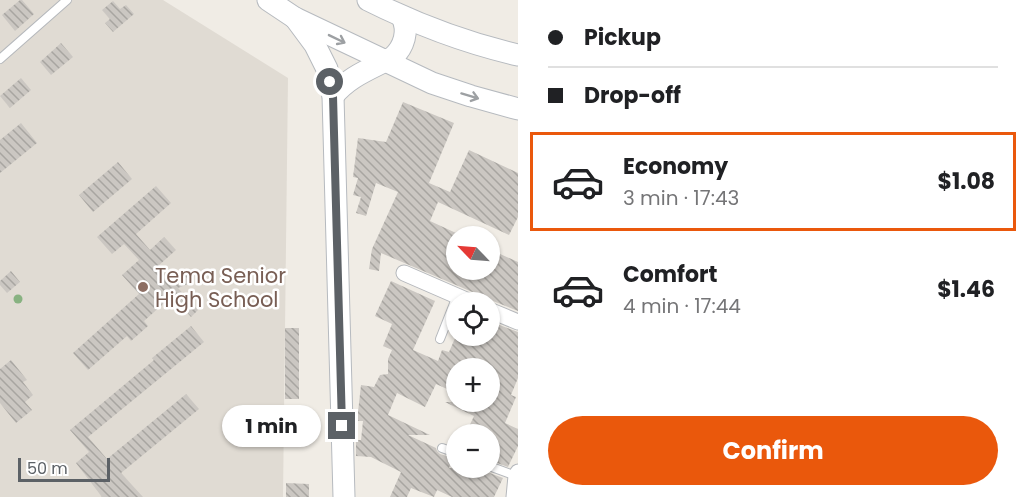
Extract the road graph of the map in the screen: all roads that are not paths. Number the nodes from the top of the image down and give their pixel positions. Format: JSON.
{"nodes":[{"id":1,"x":67,"y":0,"type":"edge"},
{"id":2,"x":268,"y":0,"type":"edge"},
{"id":3,"x":368,"y":0,"type":"edge"},
{"id":4,"x":402,"y":17,"type":"junction"},
{"id":5,"x":295,"y":18,"type":"junction"},
{"id":6,"x":438,"y":31,"type":"junction"},
{"id":7,"x":518,"y":55,"type":"edge"},
{"id":8,"x":0,"y":59,"type":"edge"},
{"id":9,"x":385,"y":62,"type":"junction"},
{"id":10,"x":422,"y":79,"type":"junction"},
{"id":11,"x":333,"y":96,"type":"junction"},
{"id":12,"x":518,"y":109,"type":"edge"},
{"id":13,"x":404,"y":273,"type":"dead end"},
{"id":14,"x":448,"y":292,"type":"edge"},
{"id":15,"x":500,"y":315,"type":"edge"},
{"id":16,"x":518,"y":322,"type":"edge"},
{"id":17,"x":446,"y":324,"type":"edge"},
{"id":18,"x":440,"y":339,"type":"dead end"},
{"id":19,"x":442,"y":448,"type":"dead end"},
{"id":20,"x":446,"y":449,"type":"edge"},
{"id":21,"x":500,"y":469,"type":"edge"},
{"id":22,"x":517,"y":474,"type":"edge"},
{"id":23,"x":344,"y":497,"type":"edge"},
{"id":24,"x":514,"y":497,"type":"edge"}],
"edges":[{"from":1,"to":8,"type":"lane"},
{"from":2,"to":5,"type":"main road"},
{"from":3,"to":4,"type":"main road"},
{"from":4,"to":6,"type":"main road"},
{"from":4,"to":9,"type":"main road"},
{"from":5,"to":9,"type":"main road","one_way":true},
{"from":5,"to":11,"type":"main road"},
{"from":6,"to":7,"type":"main road"},
{"from":6,"to":10,"type":"main road"},
{"from":9,"to":10,"type":"main road"},
{"from":9,"to":11,"type":"main road"},
{"from":10,"to":12,"type":"main road","one_way":true},
{"from":11,"to":23,"type":"main road"},
{"from":13,"to":14,"type":"street"},
{"from":15,"to":16,"type":"street"},
{"from":17,"to":18,"type":"lane"},
{"from":19,"to":20,"type":"lane"},
{"from":21,"to":22,"type":"lane"},
{"from":22,"to":24,"type":"street"}]}
